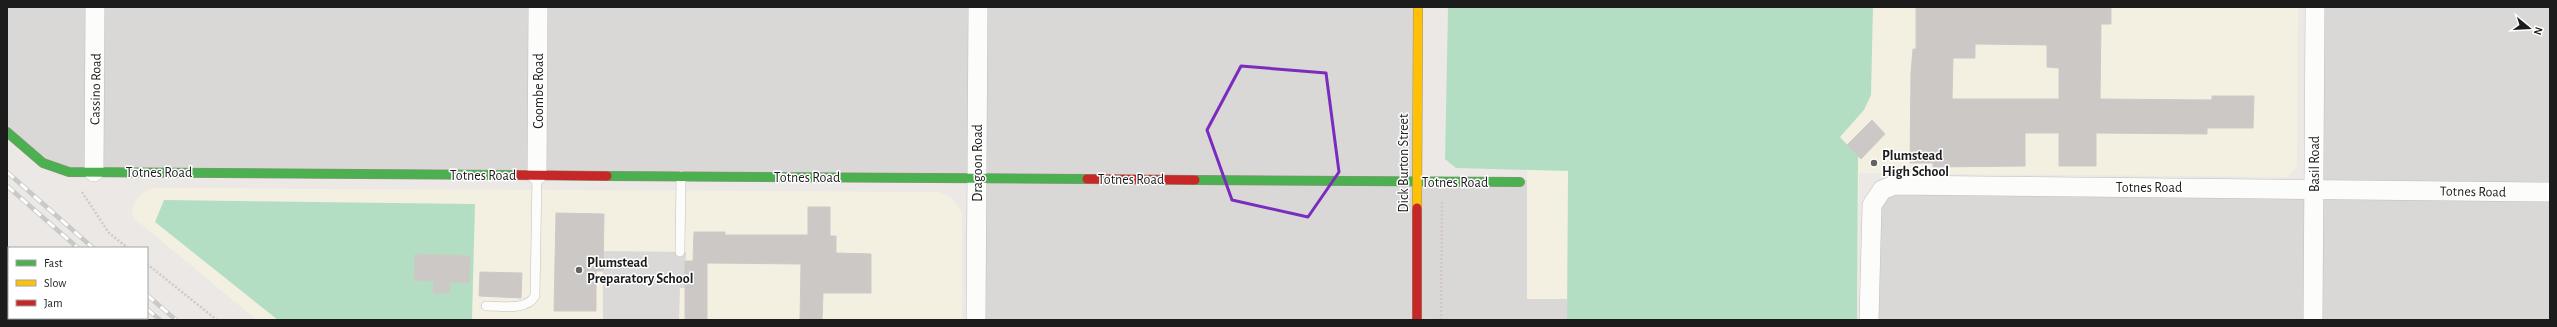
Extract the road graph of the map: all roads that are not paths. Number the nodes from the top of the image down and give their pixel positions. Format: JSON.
{"nodes":[{"id":1,"x":96,"y":7,"type":"edge"},
{"id":2,"x":538,"y":7,"type":"edge"},
{"id":3,"x":978,"y":7,"type":"edge"},
{"id":4,"x":1418,"y":7,"type":"edge"},
{"id":5,"x":2315,"y":7,"type":"edge"},
{"id":6,"x":7,"y":132,"type":"edge"},
{"id":7,"x":94,"y":172,"type":"junction"},
{"id":8,"x":537,"y":175,"type":"junction"},
{"id":9,"x":681,"y":176,"type":"junction"},
{"id":10,"x":977,"y":178,"type":"junction"},
{"id":11,"x":1416,"y":182,"type":"junction"},
{"id":12,"x":1520,"y":182,"type":"dead end"},
{"id":13,"x":2314,"y":189,"type":"junction"},
{"id":14,"x":2550,"y":192,"type":"edge"},
{"id":15,"x":680,"y":252,"type":"dead end"},
{"id":16,"x":7,"y":297,"type":"edge"},
{"id":17,"x":486,"y":306,"type":"dead end"},
{"id":18,"x":8,"y":320,"type":"edge"},
{"id":19,"x":976,"y":320,"type":"edge"},
{"id":20,"x":1417,"y":320,"type":"edge"},
{"id":21,"x":1869,"y":320,"type":"edge"},
{"id":22,"x":2313,"y":320,"type":"edge"}],
"edges":[{"from":1,"to":7,"type":"street","name":"Cassino Road"},
{"from":2,"to":8,"type":"street","name":"Coombe Road"},
{"from":3,"to":10,"type":"street","name":"Dragoon Road"},
{"from":4,"to":11,"type":"street","name":"Dick Burton Street"},
{"from":5,"to":13,"type":"street","name":"Basil Road"},
{"from":6,"to":7,"type":"street","name":"Totnes Road"},
{"from":7,"to":8,"type":"street","name":"Totnes Road"},
{"from":8,"to":9,"type":"street","name":"Totnes Road"},
{"from":8,"to":17,"type":"lane"},
{"from":9,"to":10,"type":"street","name":"Totnes Road"},
{"from":9,"to":15,"type":"lane"},
{"from":10,"to":11,"type":"street","name":"Totnes Road"},
{"from":10,"to":19,"type":"street","name":"Dragoon Road"},
{"from":11,"to":12,"type":"street","name":"Totnes Road"},
{"from":11,"to":20,"type":"street","name":"Dick Burton Street"},
{"from":13,"to":14,"type":"street","name":"Totnes Road"},
{"from":13,"to":21,"type":"street","name":"Totnes Road"},
{"from":13,"to":22,"type":"street","name":"Basil Road"},
{"from":16,"to":18,"type":"street"}]}
